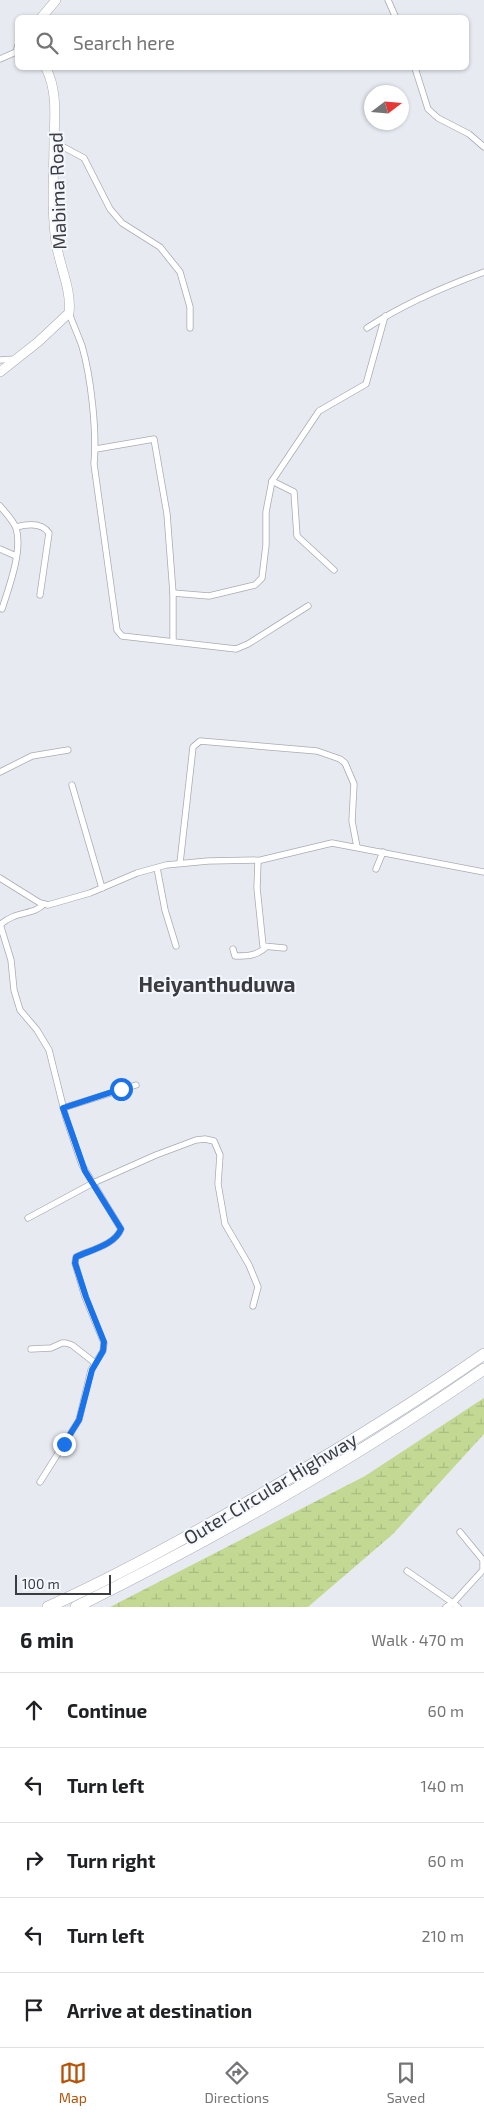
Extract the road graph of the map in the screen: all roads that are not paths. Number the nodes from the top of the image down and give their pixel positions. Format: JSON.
{"nodes":[{"id":1,"x":56,"y":0,"type":"edge"},
{"id":2,"x":388,"y":0,"type":"edge"},
{"id":3,"x":44,"y":15,"type":"edge"},
{"id":4,"x":395,"y":15,"type":"edge"},
{"id":5,"x":15,"y":52,"type":"edge"},
{"id":6,"x":0,"y":59,"type":"edge"},
{"id":7,"x":47,"y":70,"type":"edge"},
{"id":8,"x":416,"y":70,"type":"edge"},
{"id":9,"x":54,"y":142,"type":"junction"},
{"id":10,"x":484,"y":147,"type":"edge"},
{"id":11,"x":484,"y":272,"type":"edge"},
{"id":12,"x":69,"y":313,"type":"junction"},
{"id":13,"x":385,"y":316,"type":"junction"},
{"id":14,"x":190,"y":328,"type":"dead end"},
{"id":15,"x":367,"y":328,"type":"dead end"},
{"id":16,"x":0,"y":360,"type":"edge"},
{"id":17,"x":16,"y":360,"type":"junction"},
{"id":18,"x":0,"y":372,"type":"edge"},
{"id":19,"x":96,"y":449,"type":"junction"},
{"id":20,"x":272,"y":481,"type":"junction"},
{"id":21,"x":0,"y":506,"type":"edge"},
{"id":22,"x":16,"y":527,"type":"junction"},
{"id":23,"x":0,"y":549,"type":"edge"},
{"id":24,"x":16,"y":556,"type":"junction"},
{"id":25,"x":334,"y":570,"type":"dead end"},
{"id":26,"x":173,"y":593,"type":"junction"},
{"id":27,"x":40,"y":595,"type":"dead end"},
{"id":28,"x":308,"y":606,"type":"dead end"},
{"id":29,"x":2,"y":609,"type":"dead end"},
{"id":30,"x":173,"y":641,"type":"junction"},
{"id":31,"x":68,"y":750,"type":"dead end"},
{"id":32,"x":0,"y":772,"type":"edge"},
{"id":33,"x":72,"y":785,"type":"dead end"},
{"id":34,"x":357,"y":847,"type":"junction"},
{"id":35,"x":383,"y":852,"type":"junction"},
{"id":36,"x":258,"y":861,"type":"junction"},
{"id":37,"x":180,"y":863,"type":"junction"},
{"id":38,"x":157,"y":868,"type":"junction"},
{"id":39,"x":376,"y":869,"type":"dead end"},
{"id":40,"x":484,"y":872,"type":"edge"},
{"id":41,"x":0,"y":878,"type":"edge"},
{"id":42,"x":102,"y":888,"type":"junction"},
{"id":43,"x":44,"y":904,"type":"junction"},
{"id":44,"x":0,"y":924,"type":"edge"},
{"id":45,"x":176,"y":946,"type":"dead end"},
{"id":46,"x":265,"y":948,"type":"junction"},
{"id":47,"x":284,"y":948,"type":"dead end"},
{"id":48,"x":233,"y":949,"type":"dead end"},
{"id":49,"x":136,"y":1085,"type":"dead end"},
{"id":50,"x":63,"y":1108,"type":"junction"},
{"id":51,"x":93,"y":1183,"type":"junction"},
{"id":52,"x":28,"y":1218,"type":"dead end"},
{"id":53,"x":253,"y":1306,"type":"dead end"},
{"id":54,"x":31,"y":1349,"type":"dead end"},
{"id":55,"x":484,"y":1354,"type":"edge"},
{"id":56,"x":95,"y":1363,"type":"junction"},
{"id":57,"x":484,"y":1369,"type":"edge"},
{"id":58,"x":40,"y":1482,"type":"dead end"},
{"id":59,"x":460,"y":1532,"type":"dead end"},
{"id":60,"x":407,"y":1571,"type":"dead end"},
{"id":61,"x":455,"y":1605,"type":"edge"},
{"id":62,"x":48,"y":1607,"type":"edge"},
{"id":63,"x":76,"y":1607,"type":"edge"},
{"id":64,"x":446,"y":1607,"type":"edge"}],
"edges":[{"from":1,"to":3,"type":"main road"},
{"from":2,"to":4,"type":"street"},
{"from":5,"to":6,"type":"street"},
{"from":7,"to":9,"type":"main road","name":"Mabima Road"},
{"from":8,"to":10,"type":"street"},
{"from":9,"to":12,"type":"main road","name":"Mabima Road"},
{"from":9,"to":14,"type":"street"},
{"from":11,"to":13,"type":"street"},
{"from":12,"to":17,"type":"main road"},
{"from":12,"to":19,"type":"street"},
{"from":13,"to":15,"type":"street"},
{"from":13,"to":20,"type":"street"},
{"from":16,"to":17,"type":"street"},
{"from":17,"to":18,"type":"main road"},
{"from":19,"to":26,"type":"street"},
{"from":19,"to":30,"type":"street"},
{"from":20,"to":25,"type":"street"},
{"from":20,"to":26,"type":"street"},
{"from":21,"to":22,"type":"street"},
{"from":22,"to":24,"type":"street"},
{"from":22,"to":27,"type":"street"},
{"from":23,"to":24,"type":"street"},
{"from":24,"to":29,"type":"street"},
{"from":26,"to":30,"type":"street"},
{"from":28,"to":30,"type":"street"},
{"from":31,"to":32,"type":"street"},
{"from":33,"to":42,"type":"street"},
{"from":34,"to":35,"type":"street"},
{"from":34,"to":36,"type":"street"},
{"from":34,"to":37,"type":"street"},
{"from":35,"to":39,"type":"street"},
{"from":35,"to":40,"type":"street"},
{"from":36,"to":37,"type":"street"},
{"from":36,"to":46,"type":"street"},
{"from":37,"to":38,"type":"street"},
{"from":38,"to":42,"type":"street"},
{"from":38,"to":45,"type":"street"},
{"from":41,"to":43,"type":"street"},
{"from":42,"to":43,"type":"street"},
{"from":43,"to":44,"type":"street"},
{"from":44,"to":50,"type":"street"},
{"from":46,"to":47,"type":"street"},
{"from":46,"to":48,"type":"street"},
{"from":49,"to":50,"type":"street"},
{"from":50,"to":51,"type":"street"},
{"from":51,"to":52,"type":"street"},
{"from":51,"to":53,"type":"street"},
{"from":51,"to":56,"type":"street"},
{"from":54,"to":56,"type":"street"},
{"from":55,"to":62,"type":"highway","name":"Outer Circular Highway"},
{"from":56,"to":58,"type":"street"},
{"from":57,"to":63,"type":"highway","name":"Outer Circular Highway"},
{"from":59,"to":61,"type":"street"},
{"from":60,"to":61,"type":"street"},
{"from":61,"to":64,"type":"street"}]}
